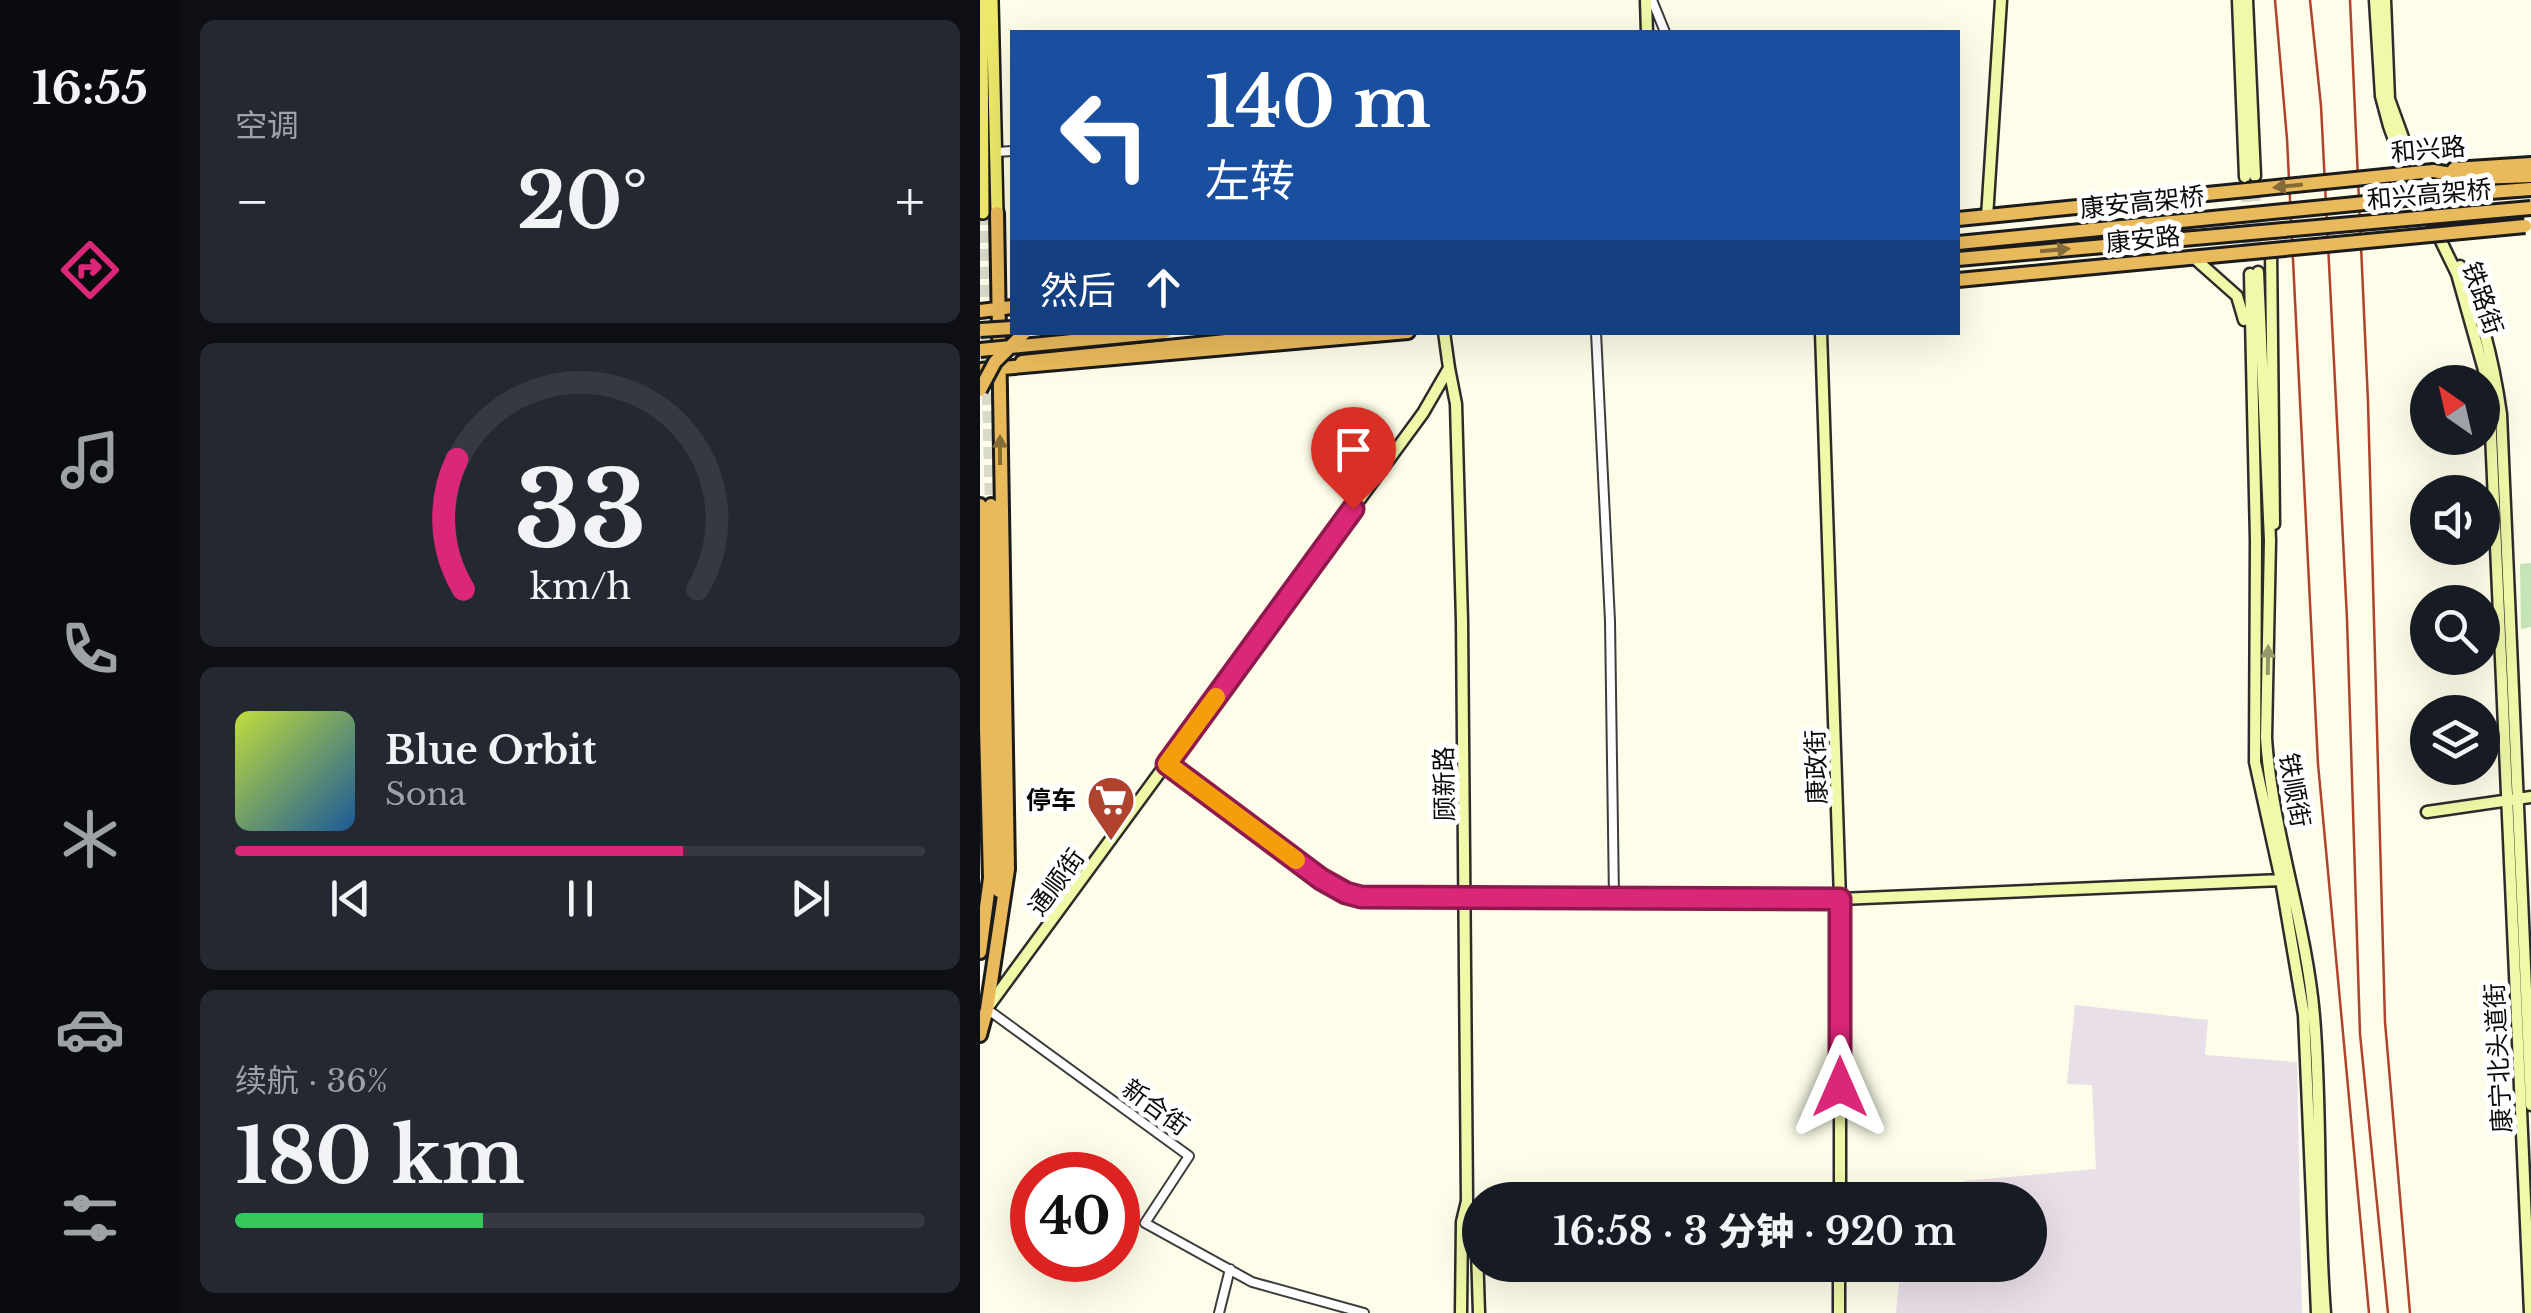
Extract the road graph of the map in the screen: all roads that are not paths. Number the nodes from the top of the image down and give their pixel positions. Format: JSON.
{"nodes":[{"id":1,"x":982,"y":0,"type":"edge"},
{"id":2,"x":992,"y":0,"type":"edge"},
{"id":3,"x":1649,"y":0,"type":"edge"},
{"id":4,"x":2001,"y":0,"type":"edge"},
{"id":5,"x":2238,"y":0,"type":"edge"},
{"id":6,"x":2247,"y":0,"type":"edge"},
{"id":7,"x":2376,"y":0,"type":"edge"},
{"id":8,"x":2384,"y":0,"type":"edge"},
{"id":9,"x":1647,"y":30,"type":"edge"},
{"id":10,"x":1664,"y":30,"type":"edge"},
{"id":11,"x":1010,"y":151,"type":"edge"},
{"id":12,"x":997,"y":152,"type":"junction"},
{"id":13,"x":2531,"y":164,"type":"edge"},
{"id":14,"x":2433,"y":171,"type":"junction"},
{"id":15,"x":2531,"y":176,"type":"edge"},
{"id":16,"x":2249,"y":181,"type":"junction"},
{"id":17,"x":2328,"y":182,"type":"joint"},
{"id":18,"x":2531,"y":188,"type":"edge"},
{"id":19,"x":2330,"y":206,"type":"joint"},
{"id":20,"x":2531,"y":208,"type":"edge"},
{"id":21,"x":1986,"y":217,"type":"junction"},
{"id":22,"x":989,"y":218,"type":"edge"},
{"id":23,"x":1960,"y":219,"type":"edge"},
{"id":24,"x":2377,"y":222,"type":"junction"},
{"id":25,"x":2332,"y":225,"type":"joint"},
{"id":26,"x":2528,"y":226,"type":"edge"},
{"id":27,"x":1960,"y":244,"type":"edge"},
{"id":28,"x":2271,"y":250,"type":"junction"},
{"id":29,"x":2193,"y":257,"type":"junction"},
{"id":30,"x":1960,"y":259,"type":"edge"},
{"id":31,"x":1960,"y":280,"type":"edge"},
{"id":32,"x":1006,"y":308,"type":"edge"},
{"id":33,"x":980,"y":311,"type":"edge"},
{"id":34,"x":1010,"y":328,"type":"edge"},
{"id":35,"x":980,"y":330,"type":"edge"},
{"id":36,"x":1022,"y":335,"type":"edge"},
{"id":37,"x":1134,"y":335,"type":"edge"},
{"id":38,"x":1281,"y":335,"type":"edge"},
{"id":39,"x":1375,"y":335,"type":"edge"},
{"id":40,"x":1444,"y":335,"type":"edge"},
{"id":41,"x":1596,"y":335,"type":"edge"},
{"id":42,"x":1821,"y":335,"type":"edge"},
{"id":43,"x":980,"y":350,"type":"edge"},
{"id":44,"x":1449,"y":368,"type":"junction"},
{"id":45,"x":1003,"y":369,"type":"junction"},
{"id":46,"x":980,"y":370,"type":"edge"},
{"id":47,"x":980,"y":390,"type":"edge"},
{"id":48,"x":986,"y":505,"type":"edge"},
{"id":49,"x":2256,"y":540,"type":"junction"},
{"id":50,"x":2270,"y":540,"type":"junction"},
{"id":51,"x":1167,"y":764,"type":"junction"},
{"id":52,"x":2531,"y":797,"type":"edge"},
{"id":53,"x":2512,"y":800,"type":"junction"},
{"id":54,"x":2426,"y":812,"type":"dead end"},
{"id":55,"x":2281,"y":880,"type":"junction"},
{"id":56,"x":1465,"y":897,"type":"junction"},
{"id":57,"x":1614,"y":899,"type":"junction"},
{"id":58,"x":1840,"y":899,"type":"junction"},
{"id":59,"x":1001,"y":914,"type":"junction"},
{"id":60,"x":980,"y":952,"type":"edge"},
{"id":61,"x":988,"y":1008,"type":"junction"},
{"id":62,"x":2525,"y":1015,"type":"edge"},
{"id":63,"x":980,"y":1035,"type":"edge"},
{"id":64,"x":2531,"y":1105,"type":"edge"},
{"id":65,"x":1467,"y":1182,"type":"edge"},
{"id":66,"x":1840,"y":1182,"type":"edge"},
{"id":67,"x":1462,"y":1222,"type":"edge"},
{"id":68,"x":1230,"y":1269,"type":"junction"},
{"id":69,"x":1477,"y":1282,"type":"edge"},
{"id":70,"x":1840,"y":1282,"type":"edge"},
{"id":71,"x":1219,"y":1313,"type":"edge"},
{"id":72,"x":1364,"y":1313,"type":"edge"},
{"id":73,"x":1461,"y":1313,"type":"edge"},
{"id":74,"x":1478,"y":1313,"type":"edge"},
{"id":75,"x":1839,"y":1313,"type":"edge"},
{"id":76,"x":2321,"y":1313,"type":"edge"},
{"id":77,"x":2530,"y":1313,"type":"edge"}],
"edges":[{"from":1,"to":22,"type":"main road"},
{"from":2,"to":12,"type":"main road"},
{"from":3,"to":9,"type":"main road"},
{"from":3,"to":10,"type":"street"},
{"from":4,"to":21,"type":"main road"},
{"from":5,"to":16,"type":"main road"},
{"from":6,"to":16,"type":"main road"},
{"from":7,"to":53,"type":"main road","name":"铁路街"},
{"from":8,"to":53,"type":"main road","name":"铁路街"},
{"from":11,"to":12,"type":"street"},
{"from":12,"to":22,"type":"main road"},
{"from":13,"to":14,"type":"highway","name":"和兴路"},
{"from":14,"to":15,"type":"highway"},
{"from":14,"to":17,"type":"highway","name":"和兴路","bridge":true},
{"from":17,"to":16,"type":"highway","name":"康安路","one_way":true,"bridge":true},
{"from":16,"to":21,"type":"highway","name":"康安路"},
{"from":18,"to":19,"type":"highway","name":"和兴高架桥","bridge":true},
{"from":19,"to":27,"type":"highway","name":"康安高架桥","bridge":true},
{"from":20,"to":24,"type":"highway","name":"和兴高架桥","bridge":true},
{"from":21,"to":23,"type":"highway","name":"康安路"},
{"from":22,"to":32,"type":"highway"},
{"from":24,"to":25,"type":"highway","name":"和兴高架桥","bridge":true},
{"from":24,"to":26,"type":"highway","bridge":true},
{"from":30,"to":25,"type":"highway","name":"康安高架桥","one_way":true,"bridge":true},
{"from":26,"to":28,"type":"highway","name":"康安路","bridge":true},
{"from":28,"to":29,"type":"highway","name":"康安路","bridge":true},
{"from":28,"to":50,"type":"main road"},
{"from":29,"to":31,"type":"highway","name":"康安路"},
{"from":29,"to":49,"type":"main road"},
{"from":32,"to":33,"type":"highway"},
{"from":59,"to":32,"type":"highway","one_way":true},
{"from":34,"to":35,"type":"highway","bridge":true},
{"from":36,"to":47,"type":"highway","bridge":true},
{"from":37,"to":43,"type":"highway","bridge":true},
{"from":38,"to":45,"type":"highway"},
{"from":39,"to":45,"type":"highway"},
{"from":40,"to":44,"type":"main road"},
{"from":41,"to":57,"type":"street"},
{"from":42,"to":58,"type":"main road","name":"康政街"},
{"from":44,"to":51,"type":"main road","name":"通顺街"},
{"from":44,"to":56,"type":"main road","name":"顾新路"},
{"from":45,"to":46,"type":"highway"},
{"from":48,"to":59,"type":"highway"},
{"from":48,"to":60,"type":"highway"},
{"from":49,"to":50,"type":"main road","name":"铁顺街"},
{"from":49,"to":55,"type":"main road","name":"铁顺街"},
{"from":76,"to":50,"type":"main road","name":"铁顺街","one_way":true},
{"from":51,"to":56,"type":"main road"},
{"from":51,"to":61,"type":"main road","name":"通顺街"},
{"from":52,"to":53,"type":"main road"},
{"from":53,"to":54,"type":"main road"},
{"from":53,"to":62,"type":"main road","name":"康宁北头道街"},
{"from":55,"to":58,"type":"main road"},
{"from":55,"to":76,"type":"main road","name":"铁顺街"},
{"from":56,"to":57,"type":"main road"},
{"from":56,"to":65,"type":"main road","name":"顾新路"},
{"from":57,"to":58,"type":"main road"},
{"from":58,"to":66,"type":"main road","name":"康政街"},
{"from":59,"to":61,"type":"highway"},
{"from":61,"to":63,"type":"highway"},
{"from":61,"to":68,"type":"street","name":"新合街"},
{"from":62,"to":64,"type":"main road","name":"康宁北头道街"},
{"from":62,"to":77,"type":"main road","name":"康宁北头道街"},
{"from":67,"to":73,"type":"main road","name":"顾新路"},
{"from":68,"to":71,"type":"street"},
{"from":68,"to":72,"type":"street","name":"新合街"},
{"from":69,"to":74,"type":"main road","name":"顾新路"},
{"from":70,"to":75,"type":"main road"}]}
